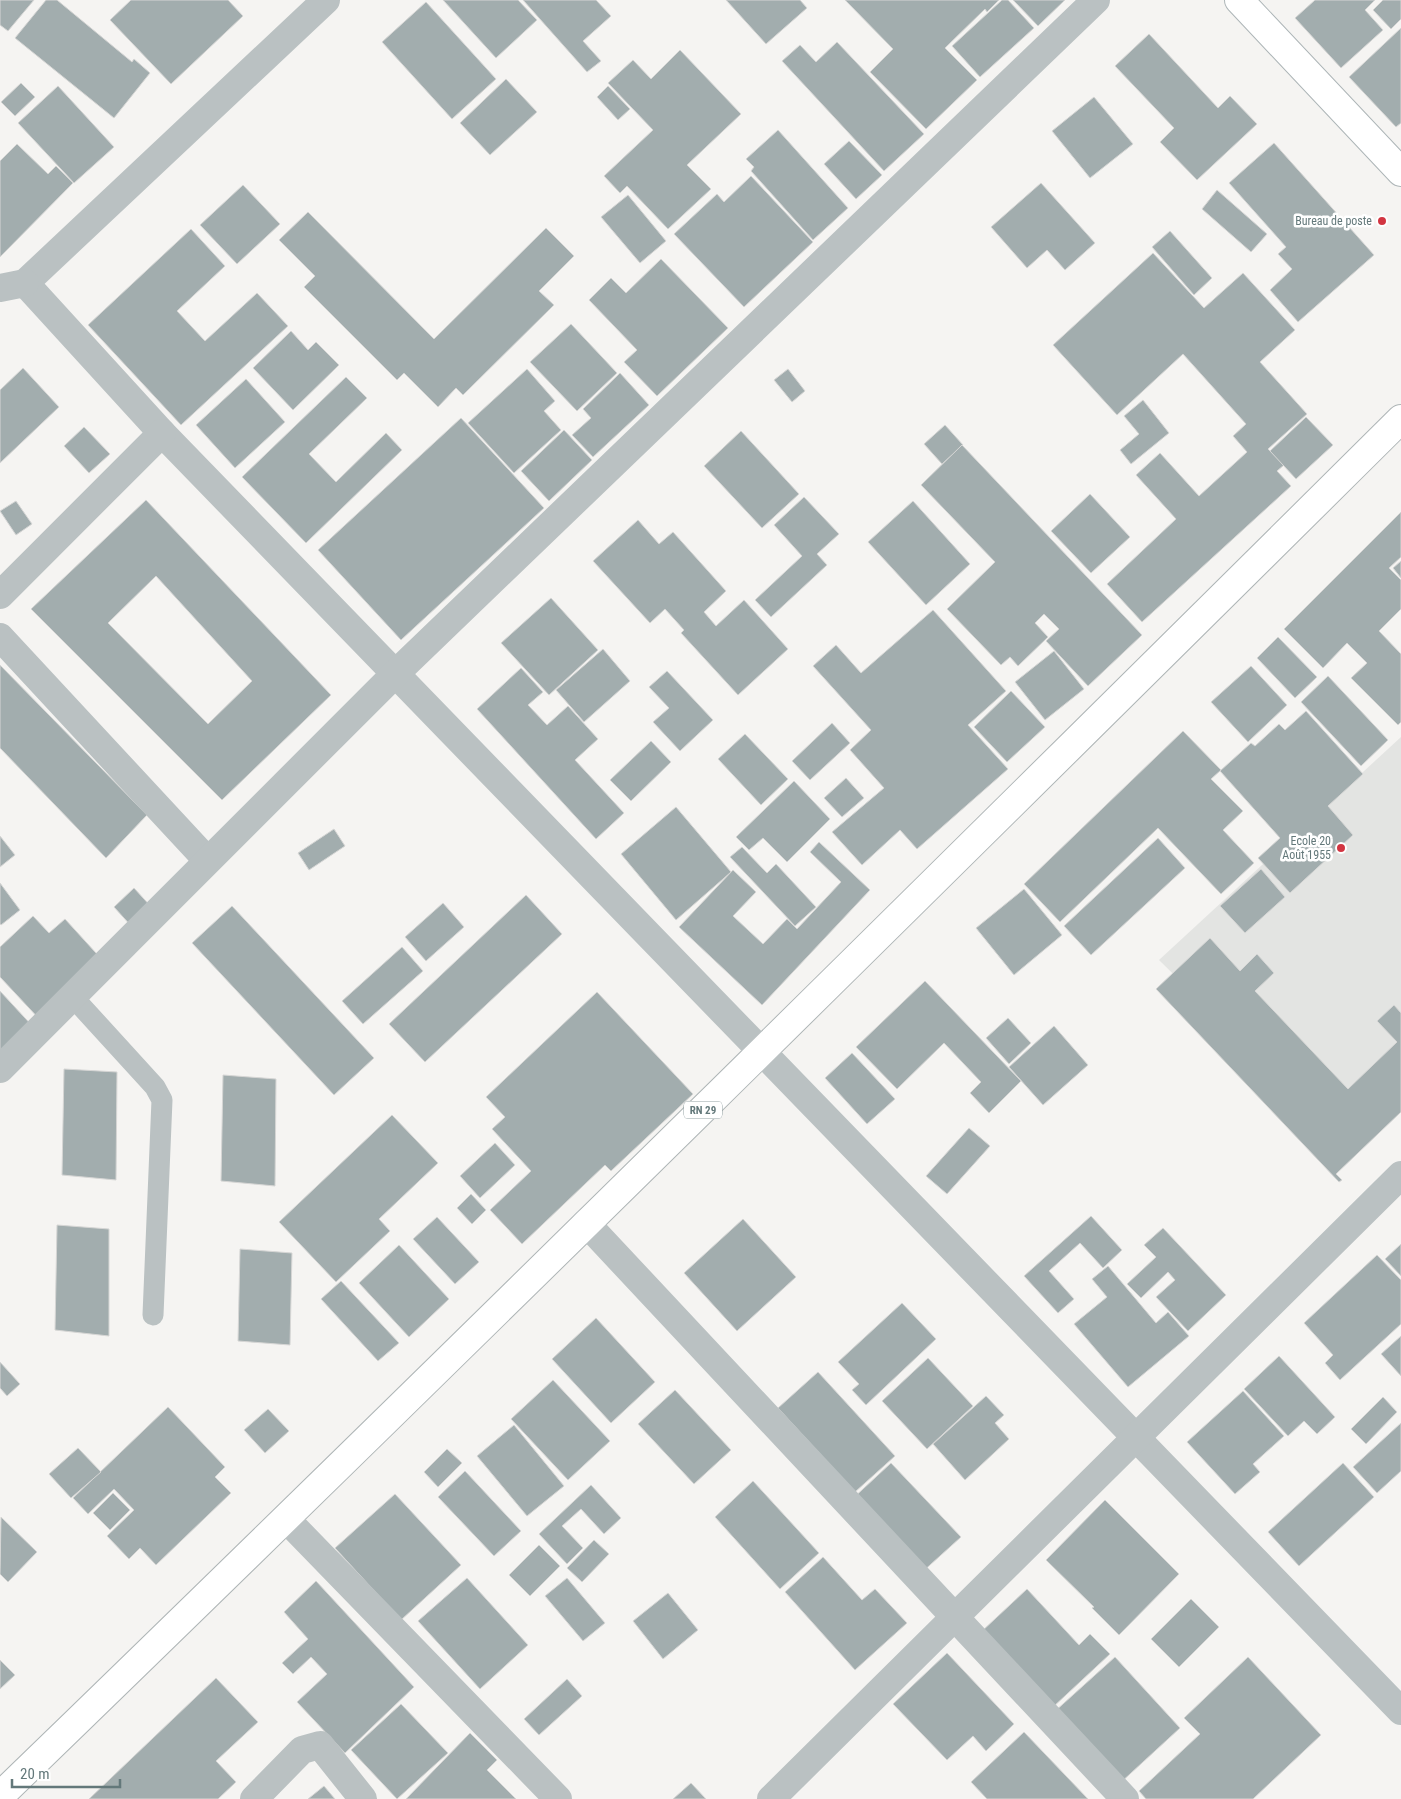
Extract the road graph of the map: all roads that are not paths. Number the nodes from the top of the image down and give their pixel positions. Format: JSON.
{"nodes":[{"id":1,"x":326,"y":0,"type":"edge"},
{"id":2,"x":1096,"y":0,"type":"edge"},
{"id":3,"x":1239,"y":0,"type":"edge"},
{"id":4,"x":1401,"y":172,"type":"edge"},
{"id":5,"x":12,"y":285,"type":"edge"},
{"id":6,"x":1401,"y":419,"type":"edge"},
{"id":7,"x":162,"y":433,"type":"junction"},
{"id":8,"x":0,"y":595,"type":"edge"},
{"id":9,"x":0,"y":638,"type":"edge"},
{"id":10,"x":395,"y":674,"type":"junction"},
{"id":11,"x":207,"y":860,"type":"junction"},
{"id":12,"x":72,"y":996,"type":"junction"},
{"id":13,"x":763,"y":1052,"type":"junction"},
{"id":14,"x":5,"y":1054,"type":"edge"},
{"id":15,"x":1401,"y":1175,"type":"edge"},
{"id":16,"x":586,"y":1223,"type":"junction"},
{"id":17,"x":153,"y":1314,"type":"dead end"},
{"id":18,"x":1136,"y":1439,"type":"junction"},
{"id":19,"x":286,"y":1519,"type":"junction"},
{"id":20,"x":955,"y":1617,"type":"junction"},
{"id":21,"x":1401,"y":1711,"type":"edge"},
{"id":22,"x":0,"y":1796,"type":"edge"},
{"id":23,"x":254,"y":1799,"type":"edge"},
{"id":24,"x":363,"y":1799,"type":"edge"},
{"id":25,"x":558,"y":1799,"type":"edge"},
{"id":26,"x":771,"y":1799,"type":"edge"},
{"id":27,"x":1125,"y":1799,"type":"edge"}],
"edges":[{"from":1,"to":5,"type":"street"},
{"from":2,"to":10,"type":"street"},
{"from":3,"to":4,"type":"main road"},
{"from":5,"to":7,"type":"street"},
{"from":6,"to":13,"type":"main road","number":"RN 29"},
{"from":7,"to":8,"type":"street"},
{"from":7,"to":10,"type":"street"},
{"from":9,"to":11,"type":"street"},
{"from":10,"to":11,"type":"street"},
{"from":10,"to":13,"type":"street"},
{"from":11,"to":12,"type":"street"},
{"from":12,"to":14,"type":"street"},
{"from":12,"to":17,"type":"lane"},
{"from":13,"to":16,"type":"main road","number":"RN 29"},
{"from":13,"to":18,"type":"street"},
{"from":15,"to":18,"type":"street"},
{"from":16,"to":19,"type":"main road","number":"RN 29"},
{"from":16,"to":20,"type":"street"},
{"from":18,"to":20,"type":"street"},
{"from":18,"to":21,"type":"street"},
{"from":19,"to":22,"type":"main road","number":"RN 29"},
{"from":19,"to":25,"type":"street"},
{"from":20,"to":26,"type":"street"},
{"from":20,"to":27,"type":"street"},
{"from":23,"to":24,"type":"street"}]}
